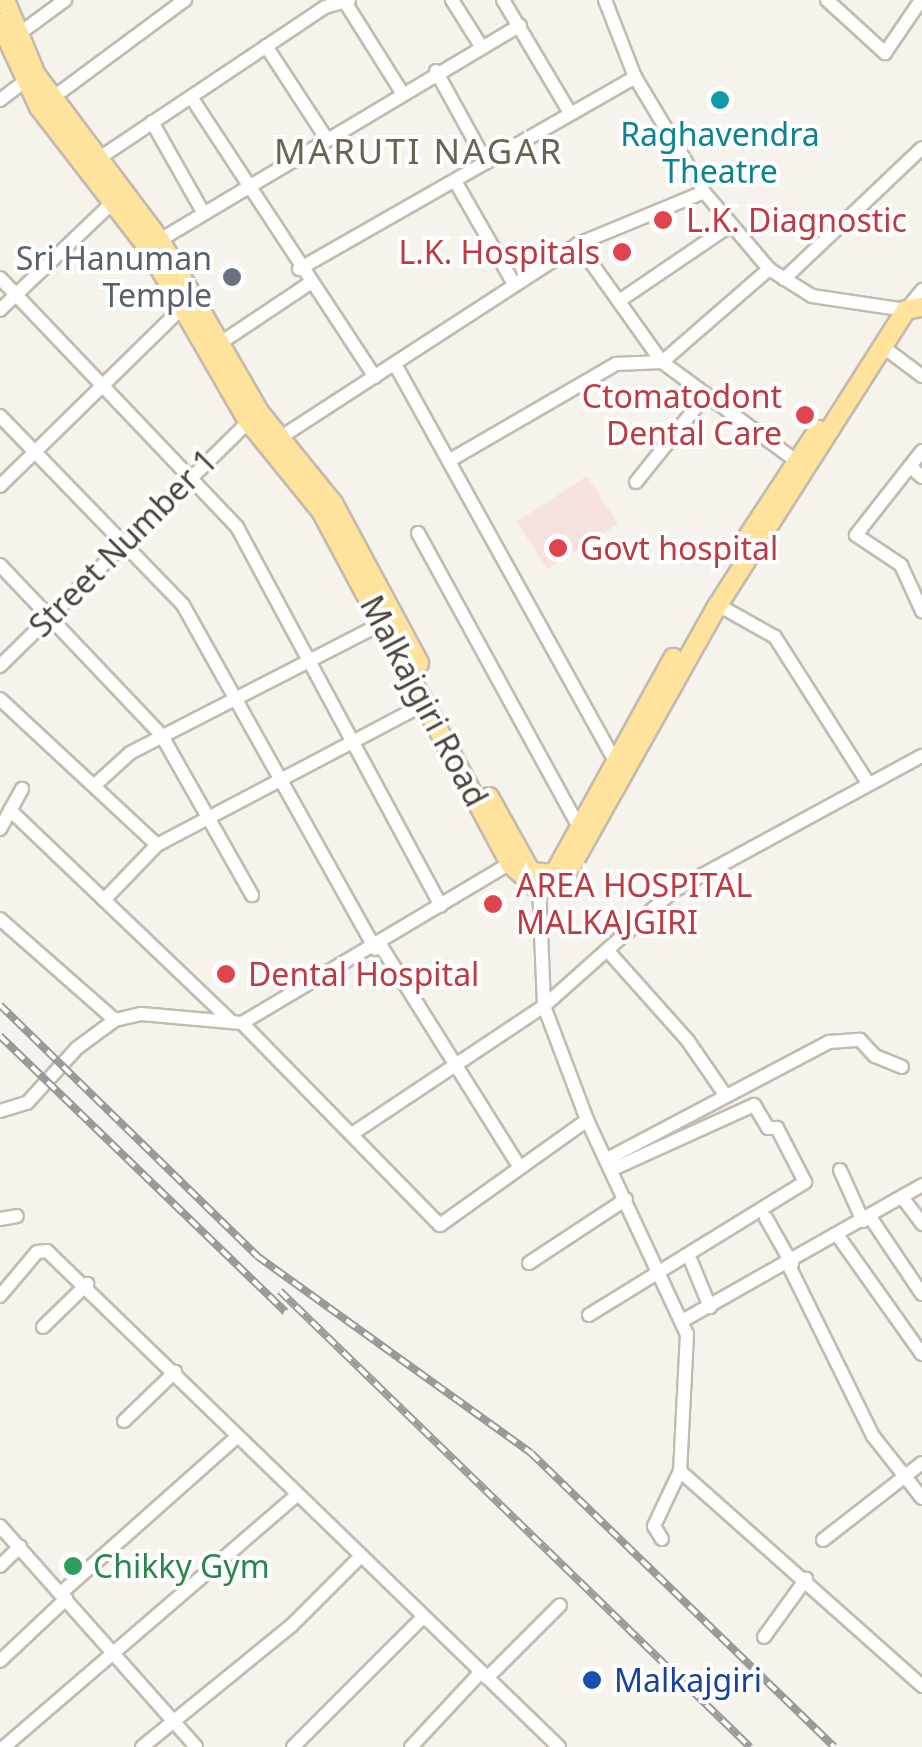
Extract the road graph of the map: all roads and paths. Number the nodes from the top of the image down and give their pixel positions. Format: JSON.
{"nodes":[{"id":1,"x":5,"y":0,"type":"edge"},
{"id":2,"x":65,"y":0,"type":"edge"},
{"id":3,"x":185,"y":0,"type":"edge"},
{"id":4,"x":452,"y":0,"type":"edge"},
{"id":5,"x":503,"y":0,"type":"edge"},
{"id":6,"x":605,"y":0,"type":"edge"},
{"id":7,"x":827,"y":0,"type":"edge"},
{"id":8,"x":921,"y":0,"type":"edge"},
{"id":9,"x":347,"y":1,"type":"edge"},
{"id":10,"x":323,"y":3,"type":"edge"},
{"id":11,"x":0,"y":23,"type":"edge"},
{"id":12,"x":520,"y":25,"type":"junction"},
{"id":13,"x":16,"y":36,"type":"junction"},
{"id":14,"x":266,"y":46,"type":"junction"},
{"id":15,"x":481,"y":46,"type":"junction"},
{"id":16,"x":436,"y":71,"type":"junction"},
{"id":17,"x":635,"y":77,"type":"junction"},
{"id":18,"x":24,"y":82,"type":"junction"},
{"id":19,"x":401,"y":91,"type":"junction"},
{"id":20,"x":191,"y":96,"type":"junction"},
{"id":21,"x":51,"y":99,"type":"junction"},
{"id":22,"x":0,"y":100,"type":"edge"},
{"id":23,"x":570,"y":113,"type":"junction"},
{"id":24,"x":152,"y":122,"type":"junction"},
{"id":25,"x":326,"y":138,"type":"junction"},
{"id":26,"x":922,"y":148,"type":"edge"},
{"id":27,"x":98,"y":159,"type":"junction"},
{"id":28,"x":486,"y":162,"type":"junction"},
{"id":29,"x":456,"y":181,"type":"junction"},
{"id":30,"x":247,"y":185,"type":"junction"},
{"id":31,"x":704,"y":192,"type":"junction"},
{"id":32,"x":114,"y":201,"type":"junction"},
{"id":33,"x":204,"y":212,"type":"junction"},
{"id":34,"x":731,"y":225,"type":"junction"},
{"id":35,"x":160,"y":240,"type":"junction"},
{"id":36,"x":578,"y":244,"type":"junction"},
{"id":37,"x":298,"y":268,"type":"junction"},
{"id":38,"x":769,"y":268,"type":"junction"},
{"id":39,"x":0,"y":278,"type":"edge"},
{"id":40,"x":784,"y":279,"type":"junction"},
{"id":41,"x":310,"y":282,"type":"junction"},
{"id":42,"x":514,"y":284,"type":"junction"},
{"id":43,"x":922,"y":290,"type":"edge"},
{"id":44,"x":16,"y":294,"type":"junction"},
{"id":45,"x":618,"y":301,"type":"junction"},
{"id":46,"x":184,"y":307,"type":"junction"},
{"id":47,"x":914,"y":308,"type":"edge"},
{"id":48,"x":0,"y":310,"type":"edge"},
{"id":49,"x":219,"y":344,"type":"junction"},
{"id":50,"x":882,"y":346,"type":"junction"},
{"id":51,"x":662,"y":362,"type":"junction"},
{"id":52,"x":396,"y":366,"type":"junction"},
{"id":53,"x":922,"y":376,"type":"edge"},
{"id":54,"x":376,"y":377,"type":"junction"},
{"id":55,"x":102,"y":384,"type":"junction"},
{"id":56,"x":706,"y":394,"type":"junction"},
{"id":57,"x":844,"y":405,"type":"junction"},
{"id":58,"x":0,"y":416,"type":"edge"},
{"id":59,"x":254,"y":417,"type":"junction"},
{"id":60,"x":274,"y":442,"type":"junction"},
{"id":61,"x":34,"y":450,"type":"junction"},
{"id":62,"x":922,"y":451,"type":"edge"},
{"id":63,"x":452,"y":459,"type":"junction"},
{"id":64,"x":795,"y":460,"type":"junction"},
{"id":65,"x":910,"y":466,"type":"junction"},
{"id":66,"x":188,"y":476,"type":"junction"},
{"id":67,"x":922,"y":477,"type":"edge"},
{"id":68,"x":636,"y":482,"type":"dead end"},
{"id":69,"x":0,"y":486,"type":"edge"},
{"id":70,"x":418,"y":534,"type":"dead end"},
{"id":71,"x":120,"y":544,"type":"junction"},
{"id":72,"x":0,"y":566,"type":"edge"},
{"id":73,"x":718,"y":605,"type":"junction"},
{"id":74,"x":922,"y":610,"type":"edge"},
{"id":75,"x":49,"y":614,"type":"junction"},
{"id":76,"x":383,"y":622,"type":"junction"},
{"id":77,"x":308,"y":656,"type":"junction"},
{"id":78,"x":408,"y":656,"type":"junction"},
{"id":79,"x":0,"y":666,"type":"edge"},
{"id":80,"x":0,"y":700,"type":"edge"},
{"id":81,"x":234,"y":700,"type":"junction"},
{"id":82,"x":426,"y":703,"type":"junction"},
{"id":83,"x":162,"y":736,"type":"junction"},
{"id":84,"x":351,"y":744,"type":"junction"},
{"id":85,"x":922,"y":756,"type":"edge"},
{"id":86,"x":614,"y":758,"type":"junction"},
{"id":87,"x":276,"y":782,"type":"junction"},
{"id":88,"x":868,"y":783,"type":"junction"},
{"id":89,"x":95,"y":784,"type":"junction"},
{"id":90,"x":22,"y":788,"type":"dead end"},
{"id":91,"x":10,"y":810,"type":"junction"},
{"id":92,"x":207,"y":816,"type":"junction"},
{"id":93,"x":578,"y":825,"type":"junction"},
{"id":94,"x":0,"y":827,"type":"edge"},
{"id":95,"x":157,"y":845,"type":"junction"},
{"id":96,"x":516,"y":860,"type":"junction"},
{"id":97,"x":539,"y":883,"type":"junction"},
{"id":98,"x":252,"y":895,"type":"dead end"},
{"id":99,"x":104,"y":900,"type":"junction"},
{"id":100,"x":441,"y":906,"type":"junction"},
{"id":101,"x":0,"y":919,"type":"edge"},
{"id":102,"x":378,"y":948,"type":"junction"},
{"id":103,"x":607,"y":950,"type":"junction"},
{"id":104,"x":544,"y":1006,"type":"junction"},
{"id":105,"x":116,"y":1020,"type":"junction"},
{"id":106,"x":236,"y":1022,"type":"junction"},
{"id":107,"x":902,"y":1067,"type":"dead end"},
{"id":108,"x":456,"y":1068,"type":"junction"},
{"id":109,"x":726,"y":1096,"type":"junction"},
{"id":110,"x":0,"y":1110,"type":"edge"},
{"id":111,"x":587,"y":1120,"type":"junction"},
{"id":112,"x":352,"y":1134,"type":"junction"},
{"id":113,"x":611,"y":1163,"type":"junction"},
{"id":114,"x":518,"y":1164,"type":"junction"},
{"id":115,"x":840,"y":1170,"type":"dead end"},
{"id":116,"x":922,"y":1185,"type":"edge"},
{"id":117,"x":902,"y":1197,"type":"junction"},
{"id":118,"x":626,"y":1199,"type":"junction"},
{"id":119,"x":18,"y":1216,"type":"dead end"},
{"id":120,"x":766,"y":1218,"type":"dead end"},
{"id":121,"x":0,"y":1219,"type":"edge"},
{"id":122,"x":866,"y":1219,"type":"junction"},
{"id":123,"x":922,"y":1224,"type":"edge"},
{"id":124,"x":838,"y":1236,"type":"junction"},
{"id":125,"x":691,"y":1261,"type":"dead end"},
{"id":126,"x":529,"y":1263,"type":"dead end"},
{"id":127,"x":790,"y":1265,"type":"junction"},
{"id":128,"x":658,"y":1269,"type":"junction"},
{"id":129,"x":88,"y":1284,"type":"junction"},
{"id":130,"x":922,"y":1294,"type":"edge"},
{"id":131,"x":0,"y":1296,"type":"edge"},
{"id":132,"x":710,"y":1306,"type":"junction"},
{"id":133,"x":589,"y":1315,"type":"dead end"},
{"id":134,"x":682,"y":1322,"type":"junction"},
{"id":135,"x":42,"y":1327,"type":"dead end"},
{"id":136,"x":922,"y":1354,"type":"edge"},
{"id":137,"x":175,"y":1372,"type":"junction"},
{"id":138,"x":124,"y":1420,"type":"dead end"},
{"id":139,"x":237,"y":1437,"type":"junction"},
{"id":140,"x":922,"y":1463,"type":"edge"},
{"id":141,"x":680,"y":1470,"type":"junction"},
{"id":142,"x":904,"y":1477,"type":"junction"},
{"id":143,"x":298,"y":1494,"type":"junction"},
{"id":144,"x":922,"y":1498,"type":"edge"},
{"id":145,"x":0,"y":1526,"type":"edge"},
{"id":146,"x":662,"y":1539,"type":"dead end"},
{"id":147,"x":823,"y":1540,"type":"dead end"},
{"id":148,"x":20,"y":1547,"type":"junction"},
{"id":149,"x":361,"y":1556,"type":"junction"},
{"id":150,"x":0,"y":1566,"type":"edge"},
{"id":151,"x":806,"y":1579,"type":"junction"},
{"id":152,"x":64,"y":1596,"type":"junction"},
{"id":153,"x":560,"y":1605,"type":"dead end"},
{"id":154,"x":423,"y":1618,"type":"junction"},
{"id":155,"x":764,"y":1637,"type":"dead end"},
{"id":156,"x":118,"y":1655,"type":"junction"},
{"id":157,"x":0,"y":1662,"type":"edge"},
{"id":158,"x":484,"y":1675,"type":"junction"},
{"id":159,"x":922,"y":1686,"type":"edge"},
{"id":160,"x":175,"y":1720,"type":"junction"},
{"id":161,"x":549,"y":1744,"type":"edge"},
{"id":162,"x":4,"y":1747,"type":"edge"},
{"id":163,"x":142,"y":1747,"type":"edge"},
{"id":164,"x":196,"y":1747,"type":"edge"},
{"id":165,"x":293,"y":1747,"type":"edge"},
{"id":166,"x":410,"y":1747,"type":"edge"}],
"edges":[{"from":1,"to":13,"type":"main road","name":"Malkajgiri Road"},
{"from":2,"to":13,"type":"street"},
{"from":3,"to":21,"type":"street"},
{"from":4,"to":15,"type":"street"},
{"from":5,"to":12,"type":"street"},
{"from":6,"to":17,"type":"street"},
{"from":7,"to":8,"type":"street"},
{"from":9,"to":10,"type":"street"},
{"from":9,"to":19,"type":"street"},
{"from":10,"to":14,"type":"street"},
{"from":11,"to":18,"type":"main road","name":"Malkajgiri Road"},
{"from":12,"to":15,"type":"street"},
{"from":12,"to":23,"type":"street"},
{"from":13,"to":21,"type":"main road","name":"Malkajgiri Road"},
{"from":14,"to":20,"type":"street"},
{"from":14,"to":25,"type":"street"},
{"from":15,"to":16,"type":"street"},
{"from":16,"to":19,"type":"street"},
{"from":16,"to":28,"type":"street"},
{"from":17,"to":23,"type":"street"},
{"from":17,"to":31,"type":"street"},
{"from":18,"to":22,"type":"street"},
{"from":18,"to":32,"type":"main road","name":"Malkajgiri Road"},
{"from":19,"to":25,"type":"street"},
{"from":20,"to":24,"type":"street"},
{"from":20,"to":30,"type":"street"},
{"from":21,"to":27,"type":"main road","name":"Malkajgiri Road"},
{"from":23,"to":28,"type":"street"},
{"from":24,"to":27,"type":"street"},
{"from":24,"to":33,"type":"street"},
{"from":25,"to":30,"type":"street"},
{"from":26,"to":40,"type":"street"},
{"from":27,"to":35,"type":"main road","name":"Malkajgiri Road"},
{"from":28,"to":29,"type":"street"},
{"from":29,"to":37,"type":"street"},
{"from":29,"to":42,"type":"street"},
{"from":30,"to":33,"type":"street"},
{"from":30,"to":37,"type":"street"},
{"from":31,"to":34,"type":"street"},
{"from":31,"to":36,"type":"street"},
{"from":32,"to":44,"type":"street"},
{"from":32,"to":46,"type":"main road","name":"Malkajgiri Road"},
{"from":33,"to":35,"type":"street"},
{"from":34,"to":38,"type":"street"},
{"from":34,"to":45,"type":"street"},
{"from":35,"to":49,"type":"main road","name":"Malkajgiri Road"},
{"from":36,"to":42,"type":"street"},
{"from":36,"to":45,"type":"street"},
{"from":37,"to":41,"type":"street"},
{"from":38,"to":40,"type":"street"},
{"from":38,"to":51,"type":"street"},
{"from":39,"to":44,"type":"street"},
{"from":40,"to":47,"type":"street"},
{"from":41,"to":49,"type":"street"},
{"from":41,"to":54,"type":"street"},
{"from":42,"to":52,"type":"street"},
{"from":43,"to":47,"type":"street"},
{"from":44,"to":48,"type":"street"},
{"from":44,"to":55,"type":"street"},
{"from":45,"to":51,"type":"street"},
{"from":46,"to":55,"type":"street"},
{"from":46,"to":59,"type":"main road","name":"Malkajgiri Road"},
{"from":47,"to":50,"type":"main road"},
{"from":49,"to":59,"type":"main road","name":"Malkajgiri Road"},
{"from":50,"to":53,"type":"street"},
{"from":50,"to":57,"type":"main road"},
{"from":51,"to":56,"type":"street"},
{"from":51,"to":63,"type":"street"},
{"from":52,"to":54,"type":"street"},
{"from":52,"to":63,"type":"street"},
{"from":54,"to":60,"type":"street"},
{"from":55,"to":61,"type":"street"},
{"from":55,"to":66,"type":"street"},
{"from":56,"to":64,"type":"street"},
{"from":56,"to":68,"type":"street"},
{"from":57,"to":64,"type":"main road"},
{"from":57,"to":73,"type":"main road"},
{"from":58,"to":61,"type":"street"},
{"from":59,"to":60,"type":"main road","name":"Malkajgiri Road"},
{"from":59,"to":66,"type":"street","name":"Street Number 1"},
{"from":60,"to":76,"type":"main road","name":"Malkajgiri Road"},
{"from":60,"to":78,"type":"main road","name":"Malkajgiri Road"},
{"from":61,"to":69,"type":"street"},
{"from":61,"to":71,"type":"street"},
{"from":62,"to":65,"type":"street"},
{"from":63,"to":86,"type":"street"},
{"from":64,"to":86,"type":"main road"},
{"from":65,"to":67,"type":"street"},
{"from":65,"to":74,"type":"street"},
{"from":66,"to":71,"type":"street","name":"Street Number 1"},
{"from":66,"to":77,"type":"street"},
{"from":70,"to":93,"type":"street"},
{"from":71,"to":75,"type":"street","name":"Street Number 1"},
{"from":71,"to":81,"type":"street"},
{"from":72,"to":75,"type":"street"},
{"from":73,"to":88,"type":"street"},
{"from":73,"to":97,"type":"main road"},
{"from":75,"to":79,"type":"street","name":"Street Number 1"},
{"from":75,"to":83,"type":"street"},
{"from":76,"to":77,"type":"street"},
{"from":76,"to":78,"type":"main road","name":"Malkajgiri Road"},
{"from":77,"to":81,"type":"street"},
{"from":77,"to":84,"type":"street"},
{"from":78,"to":82,"type":"main road","name":"Malkajgiri Road"},
{"from":78,"to":96,"type":"main road","name":"Malkajgiri Road"},
{"from":80,"to":89,"type":"street"},
{"from":81,"to":83,"type":"street"},
{"from":81,"to":87,"type":"street"},
{"from":82,"to":84,"type":"street"},
{"from":82,"to":96,"type":"main road","name":"Malkajgiri Road"},
{"from":83,"to":89,"type":"street"},
{"from":83,"to":92,"type":"street"},
{"from":84,"to":87,"type":"street"},
{"from":84,"to":100,"type":"street"},
{"from":85,"to":88,"type":"street"},
{"from":86,"to":93,"type":"main road"},
{"from":87,"to":92,"type":"street"},
{"from":87,"to":102,"type":"street"},
{"from":88,"to":103,"type":"street"},
{"from":89,"to":95,"type":"street"},
{"from":90,"to":91,"type":"street"},
{"from":91,"to":94,"type":"street"},
{"from":91,"to":99,"type":"street"},
{"from":92,"to":95,"type":"street"},
{"from":92,"to":98,"type":"street"},
{"from":93,"to":97,"type":"main road"},
{"from":95,"to":99,"type":"street"},
{"from":96,"to":97,"type":"main road","name":"Malkajgiri Road"},
{"from":96,"to":100,"type":"street"},
{"from":97,"to":104,"type":"street"},
{"from":99,"to":106,"type":"street"},
{"from":100,"to":102,"type":"street"},
{"from":101,"to":105,"type":"street"},
{"from":102,"to":106,"type":"street"},
{"from":102,"to":108,"type":"street"},
{"from":103,"to":104,"type":"street"},
{"from":103,"to":109,"type":"street"},
{"from":104,"to":108,"type":"street"},
{"from":104,"to":111,"type":"street"},
{"from":105,"to":106,"type":"street"},
{"from":105,"to":110,"type":"street"},
{"from":106,"to":112,"type":"street"},
{"from":107,"to":109,"type":"street"},
{"from":108,"to":112,"type":"street"},
{"from":108,"to":114,"type":"street"},
{"from":109,"to":113,"type":"street"},
{"from":111,"to":113,"type":"street"},
{"from":111,"to":114,"type":"street"},
{"from":112,"to":114,"type":"street"},
{"from":113,"to":118,"type":"street"},
{"from":113,"to":128,"type":"street"},
{"from":115,"to":122,"type":"street"},
{"from":116,"to":117,"type":"street"},
{"from":117,"to":122,"type":"street"},
{"from":117,"to":123,"type":"street"},
{"from":118,"to":126,"type":"street"},
{"from":118,"to":128,"type":"street"},
{"from":119,"to":121,"type":"street"},
{"from":120,"to":127,"type":"street"},
{"from":122,"to":124,"type":"street"},
{"from":122,"to":130,"type":"street"},
{"from":124,"to":127,"type":"street"},
{"from":124,"to":136,"type":"street"},
{"from":125,"to":132,"type":"street"},
{"from":127,"to":132,"type":"street"},
{"from":127,"to":142,"type":"street"},
{"from":128,"to":133,"type":"street"},
{"from":128,"to":134,"type":"street"},
{"from":129,"to":131,"type":"street"},
{"from":129,"to":135,"type":"street"},
{"from":129,"to":137,"type":"street"},
{"from":132,"to":134,"type":"street"},
{"from":134,"to":141,"type":"street"},
{"from":137,"to":138,"type":"street"},
{"from":137,"to":139,"type":"street"},
{"from":139,"to":143,"type":"street"},
{"from":139,"to":152,"type":"street"},
{"from":140,"to":142,"type":"street"},
{"from":141,"to":146,"type":"street"},
{"from":141,"to":151,"type":"street"},
{"from":142,"to":144,"type":"street"},
{"from":142,"to":147,"type":"street"},
{"from":143,"to":149,"type":"street"},
{"from":143,"to":156,"type":"street"},
{"from":145,"to":148,"type":"street"},
{"from":148,"to":150,"type":"street"},
{"from":148,"to":152,"type":"street"},
{"from":149,"to":154,"type":"street"},
{"from":149,"to":160,"type":"street"},
{"from":151,"to":155,"type":"street"},
{"from":151,"to":159,"type":"street"},
{"from":152,"to":156,"type":"street"},
{"from":152,"to":157,"type":"street"},
{"from":153,"to":158,"type":"street"},
{"from":154,"to":158,"type":"street"},
{"from":154,"to":165,"type":"street"},
{"from":156,"to":160,"type":"street"},
{"from":156,"to":162,"type":"street"},
{"from":158,"to":161,"type":"street"},
{"from":158,"to":166,"type":"street"},
{"from":160,"to":163,"type":"street"},
{"from":160,"to":164,"type":"street"}]}
